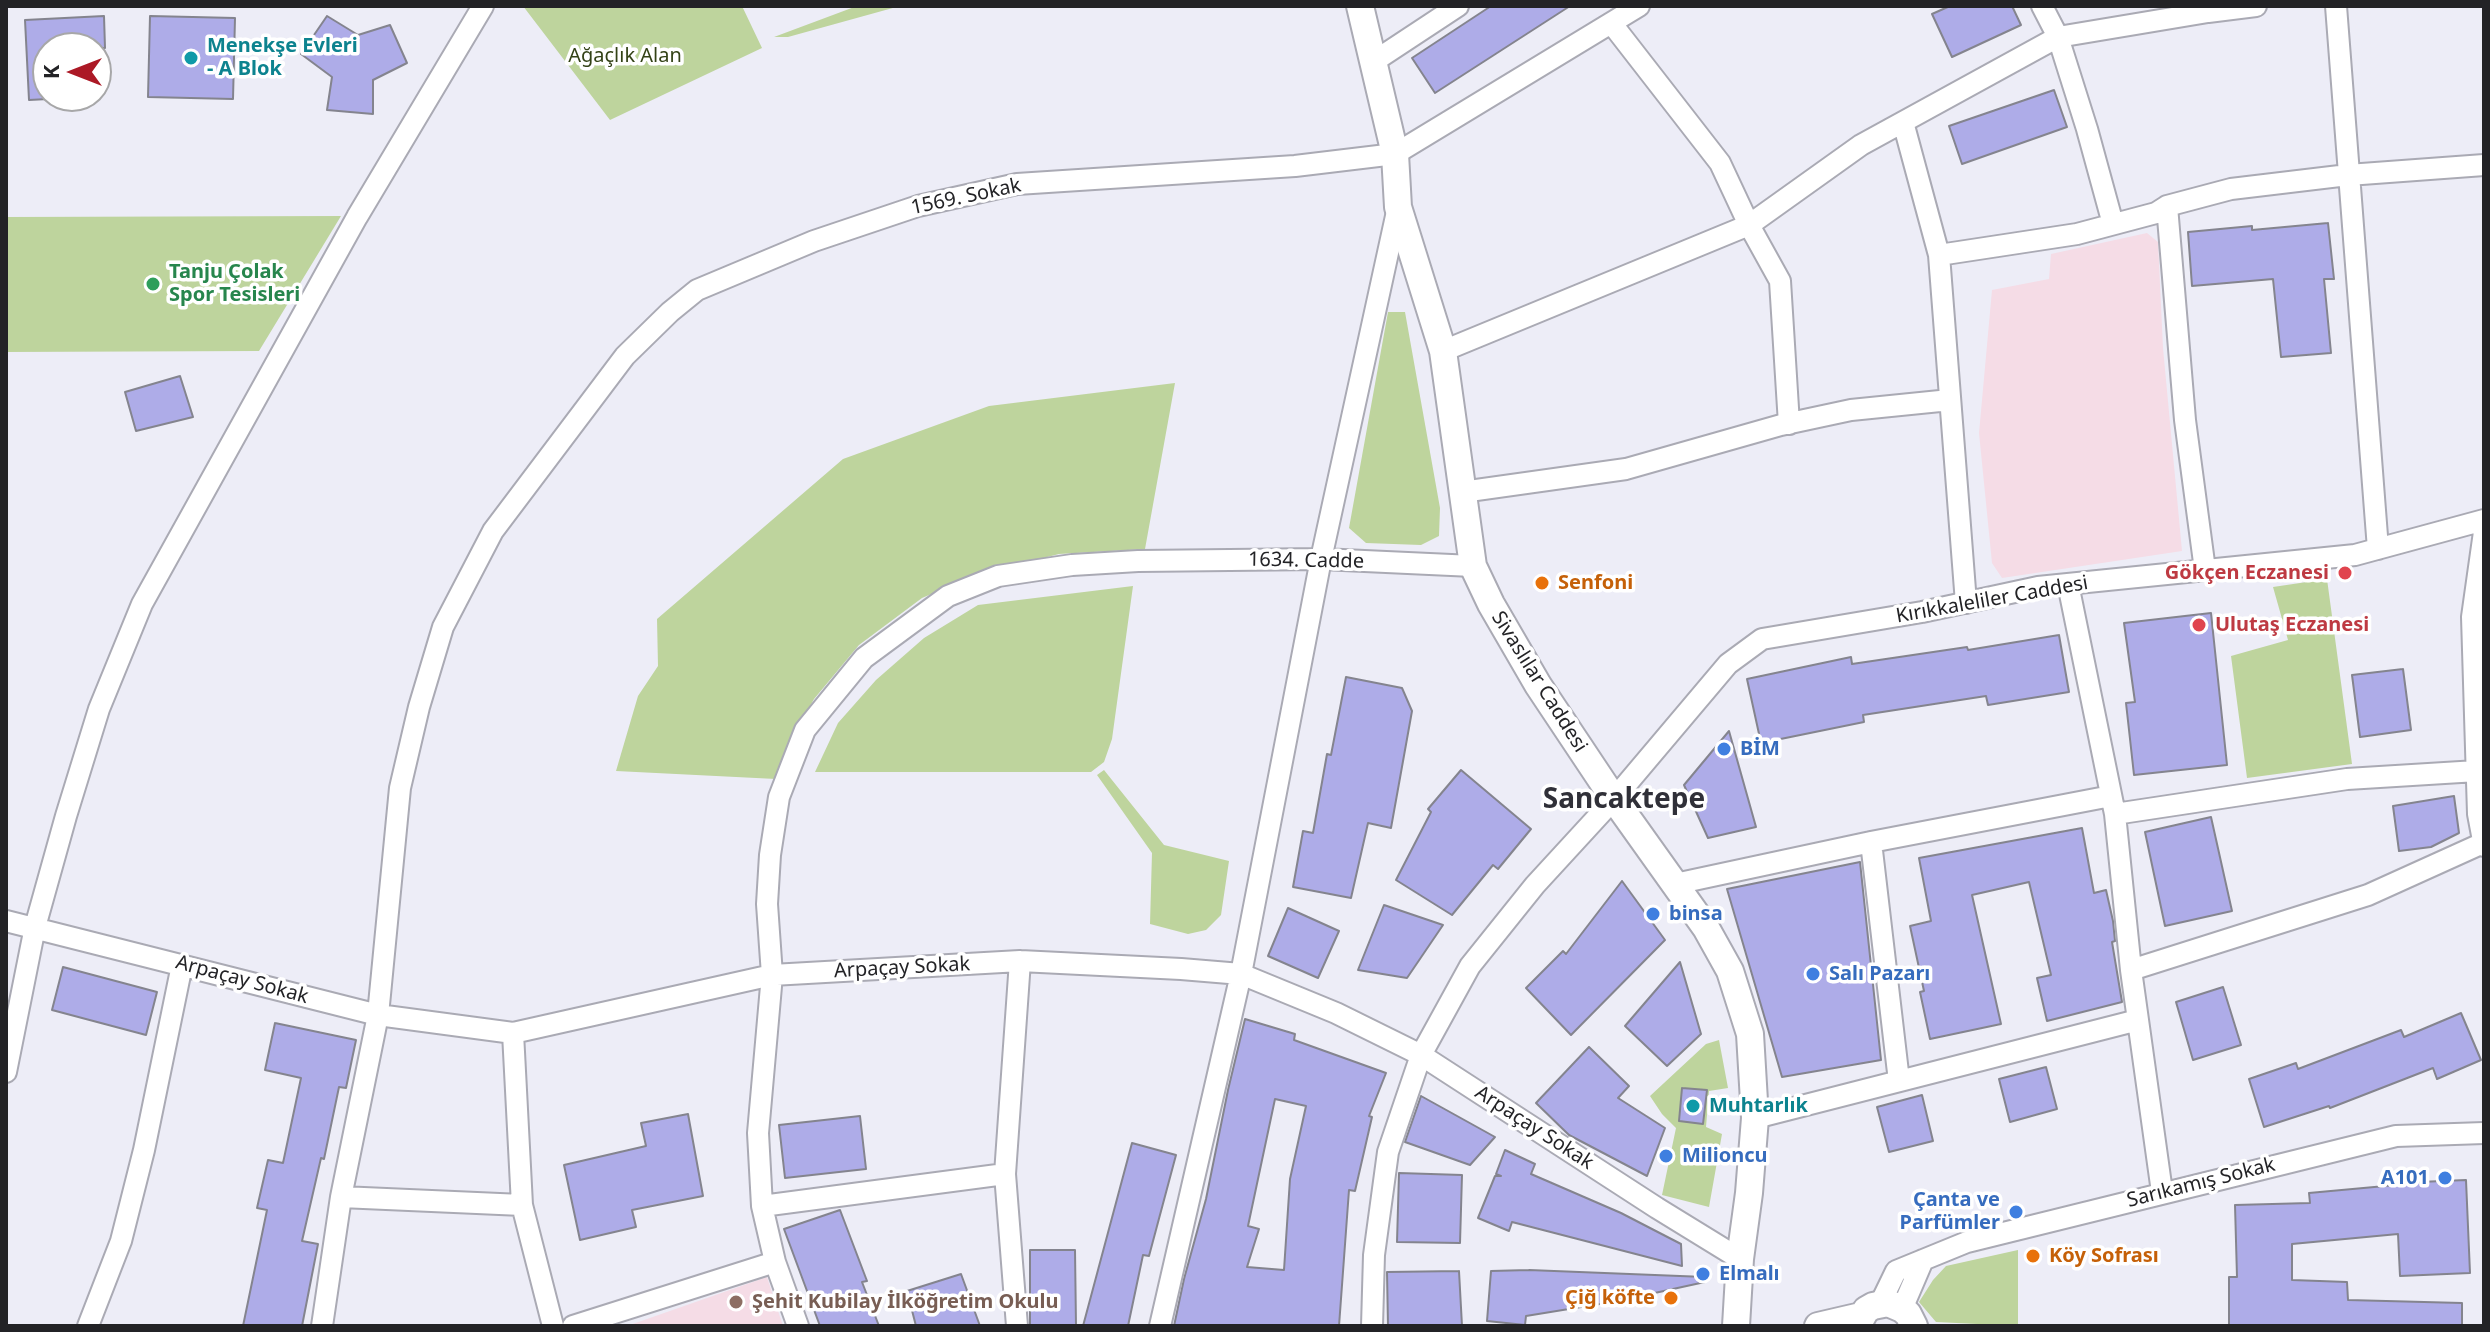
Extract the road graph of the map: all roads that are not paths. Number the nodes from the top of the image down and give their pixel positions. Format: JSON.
{"nodes":[{"id":1,"x":483,"y":6,"type":"edge"},
{"id":2,"x":1360,"y":6,"type":"edge"},
{"id":3,"x":1458,"y":6,"type":"edge"},
{"id":4,"x":1639,"y":6,"type":"edge"},
{"id":5,"x":2042,"y":6,"type":"edge"},
{"id":6,"x":2256,"y":6,"type":"edge"},
{"id":7,"x":2336,"y":6,"type":"edge"},
{"id":8,"x":1612,"y":24,"type":"junction"},
{"id":9,"x":2058,"y":37,"type":"junction"},
{"id":10,"x":1373,"y":62,"type":"junction"},
{"id":11,"x":1903,"y":122,"type":"junction"},
{"id":12,"x":1395,"y":154,"type":"junction"},
{"id":13,"x":2484,"y":165,"type":"edge"},
{"id":14,"x":2348,"y":175,"type":"junction"},
{"id":15,"x":2167,"y":206,"type":"junction"},
{"id":16,"x":1398,"y":207,"type":"junction"},
{"id":17,"x":2113,"y":224,"type":"junction"},
{"id":18,"x":1749,"y":225,"type":"junction"},
{"id":19,"x":1939,"y":255,"type":"junction"},
{"id":20,"x":1443,"y":351,"type":"junction"},
{"id":21,"x":1950,"y":400,"type":"junction"},
{"id":22,"x":1789,"y":424,"type":"junction"},
{"id":23,"x":1462,"y":492,"type":"junction"},
{"id":24,"x":2484,"y":520,"type":"edge"},
{"id":25,"x":2484,"y":532,"type":"edge"},
{"id":26,"x":2378,"y":549,"type":"junction"},
{"id":27,"x":1321,"y":559,"type":"junction"},
{"id":28,"x":1473,"y":566,"type":"junction"},
{"id":29,"x":2205,"y":570,"type":"junction"},
{"id":30,"x":2068,"y":584,"type":"junction"},
{"id":31,"x":1966,"y":603,"type":"junction"},
{"id":32,"x":2477,"y":771,"type":"junction"},
{"id":33,"x":1614,"y":799,"type":"junction"},
{"id":34,"x":2113,"y":805,"type":"junction"},
{"id":35,"x":1871,"y":842,"type":"junction"},
{"id":36,"x":2484,"y":845,"type":"edge"},
{"id":37,"x":1675,"y":884,"type":"junction"},
{"id":38,"x":6,"y":921,"type":"edge"},
{"id":39,"x":35,"y":927,"type":"junction"},
{"id":40,"x":1020,"y":961,"type":"junction"},
{"id":41,"x":182,"y":965,"type":"junction"},
{"id":42,"x":2131,"y":970,"type":"junction"},
{"id":43,"x":1241,"y":974,"type":"junction"},
{"id":44,"x":772,"y":975,"type":"junction"},
{"id":45,"x":378,"y":1015,"type":"junction"},
{"id":46,"x":2138,"y":1020,"type":"junction"},
{"id":47,"x":513,"y":1033,"type":"junction"},
{"id":48,"x":1421,"y":1055,"type":"junction"},
{"id":49,"x":6,"y":1072,"type":"edge"},
{"id":50,"x":1899,"y":1081,"type":"junction"},
{"id":51,"x":1755,"y":1118,"type":"junction"},
{"id":52,"x":2484,"y":1133,"type":"edge"},
{"id":53,"x":1005,"y":1174,"type":"junction"},
{"id":54,"x":2162,"y":1192,"type":"junction"},
{"id":55,"x":341,"y":1197,"type":"junction"},
{"id":56,"x":522,"y":1205,"type":"junction"},
{"id":57,"x":762,"y":1206,"type":"junction"},
{"id":58,"x":1740,"y":1259,"type":"junction"},
{"id":59,"x":775,"y":1262,"type":"junction"},
{"id":60,"x":1883,"y":1316,"type":"edge"},
{"id":61,"x":88,"y":1326,"type":"edge"},
{"id":62,"x":322,"y":1326,"type":"edge"},
{"id":63,"x":553,"y":1326,"type":"edge"},
{"id":64,"x":573,"y":1326,"type":"edge"},
{"id":65,"x":798,"y":1326,"type":"edge"},
{"id":66,"x":1017,"y":1326,"type":"edge"},
{"id":67,"x":1160,"y":1326,"type":"edge"},
{"id":68,"x":1372,"y":1326,"type":"edge"},
{"id":69,"x":1736,"y":1326,"type":"edge"},
{"id":70,"x":1818,"y":1326,"type":"edge"}],
"edges":[{"from":1,"to":39,"type":"street"},
{"from":2,"to":10,"type":"main road","name":"Sivaslılar Caddesi"},
{"from":3,"to":10,"type":"street"},
{"from":4,"to":8,"type":"street"},
{"from":5,"to":9,"type":"street"},
{"from":6,"to":9,"type":"street"},
{"from":7,"to":14,"type":"street"},
{"from":8,"to":12,"type":"street"},
{"from":8,"to":18,"type":"street"},
{"from":9,"to":11,"type":"street"},
{"from":9,"to":17,"type":"street"},
{"from":10,"to":12,"type":"main road","name":"Sivaslılar Caddesi"},
{"from":11,"to":18,"type":"street"},
{"from":11,"to":19,"type":"street"},
{"from":12,"to":16,"type":"main road","name":"Sivaslılar Caddesi"},
{"from":12,"to":45,"type":"street","name":"1569. Sokak"},
{"from":13,"to":14,"type":"street"},
{"from":14,"to":15,"type":"street"},
{"from":14,"to":26,"type":"street"},
{"from":15,"to":17,"type":"street"},
{"from":15,"to":29,"type":"street"},
{"from":16,"to":20,"type":"main road","name":"Sivaslılar Caddesi"},
{"from":16,"to":27,"type":"street"},
{"from":17,"to":19,"type":"street"},
{"from":18,"to":20,"type":"street"},
{"from":18,"to":22,"type":"street"},
{"from":19,"to":21,"type":"street"},
{"from":20,"to":23,"type":"main road","name":"Sivaslılar Caddesi"},
{"from":21,"to":22,"type":"street"},
{"from":21,"to":31,"type":"street"},
{"from":22,"to":23,"type":"street"},
{"from":23,"to":28,"type":"main road","name":"Sivaslılar Caddesi"},
{"from":24,"to":26,"type":"street","name":"Kırıkkaleliler Caddesi"},
{"from":25,"to":32,"type":"street"},
{"from":26,"to":29,"type":"street","name":"Kırıkkaleliler Caddesi"},
{"from":27,"to":28,"type":"street","name":"1634. Cadde"},
{"from":27,"to":43,"type":"street"},
{"from":27,"to":44,"type":"street","name":"1634. Cadde"},
{"from":28,"to":33,"type":"main road","name":"Sivaslılar Caddesi"},
{"from":29,"to":30,"type":"street","name":"Kırıkkaleliler Caddesi"},
{"from":30,"to":31,"type":"street","name":"Kırıkkaleliler Caddesi"},
{"from":30,"to":34,"type":"street"},
{"from":31,"to":33,"type":"street","name":"Kırıkkaleliler Caddesi"},
{"from":32,"to":34,"type":"street"},
{"from":32,"to":36,"type":"street"},
{"from":33,"to":37,"type":"main road","name":"Sivaslılar Caddesi"},
{"from":33,"to":48,"type":"street","name":"Kırıkkaleliler Caddesi"},
{"from":34,"to":35,"type":"street"},
{"from":34,"to":42,"type":"street"},
{"from":35,"to":37,"type":"street"},
{"from":35,"to":50,"type":"street"},
{"from":36,"to":42,"type":"street"},
{"from":37,"to":51,"type":"main road","name":"Sivaslılar Caddesi"},
{"from":38,"to":39,"type":"street","name":"Arpaçay Sokak"},
{"from":39,"to":41,"type":"street","name":"Arpaçay Sokak"},
{"from":39,"to":49,"type":"street"},
{"from":40,"to":43,"type":"street","name":"Arpaçay Sokak"},
{"from":40,"to":44,"type":"street","name":"Arpaçay Sokak"},
{"from":40,"to":53,"type":"street"},
{"from":41,"to":45,"type":"street","name":"Arpaçay Sokak"},
{"from":41,"to":61,"type":"street"},
{"from":42,"to":46,"type":"street"},
{"from":43,"to":48,"type":"street","name":"Arpaçay Sokak"},
{"from":43,"to":67,"type":"street"},
{"from":44,"to":47,"type":"street","name":"Arpaçay Sokak"},
{"from":44,"to":57,"type":"street","name":"1634. Cadde"},
{"from":45,"to":47,"type":"street","name":"Arpaçay Sokak"},
{"from":45,"to":55,"type":"street","name":"1569. Sokak"},
{"from":46,"to":50,"type":"street"},
{"from":46,"to":54,"type":"street"},
{"from":47,"to":56,"type":"street"},
{"from":48,"to":58,"type":"street","name":"Arpaçay Sokak"},
{"from":48,"to":68,"type":"street","name":"Kırıkkaleliler Caddesi"},
{"from":50,"to":51,"type":"street"},
{"from":51,"to":58,"type":"main road","name":"Sivaslılar Caddesi"},
{"from":52,"to":54,"type":"street","name":"Sarıkamış Sokak"},
{"from":53,"to":57,"type":"street"},
{"from":53,"to":66,"type":"street"},
{"from":54,"to":60,"type":"street","name":"Sarıkamış Sokak"},
{"from":55,"to":56,"type":"street"},
{"from":55,"to":62,"type":"street","name":"1569. Sokak"},
{"from":56,"to":63,"type":"street"},
{"from":57,"to":59,"type":"street","name":"1634. Cadde"},
{"from":58,"to":69,"type":"main road","name":"Sivaslılar Caddesi"},
{"from":59,"to":64,"type":"street"},
{"from":59,"to":65,"type":"street","name":"1634. Cadde"},
{"from":60,"to":70,"type":"main road"}]}
